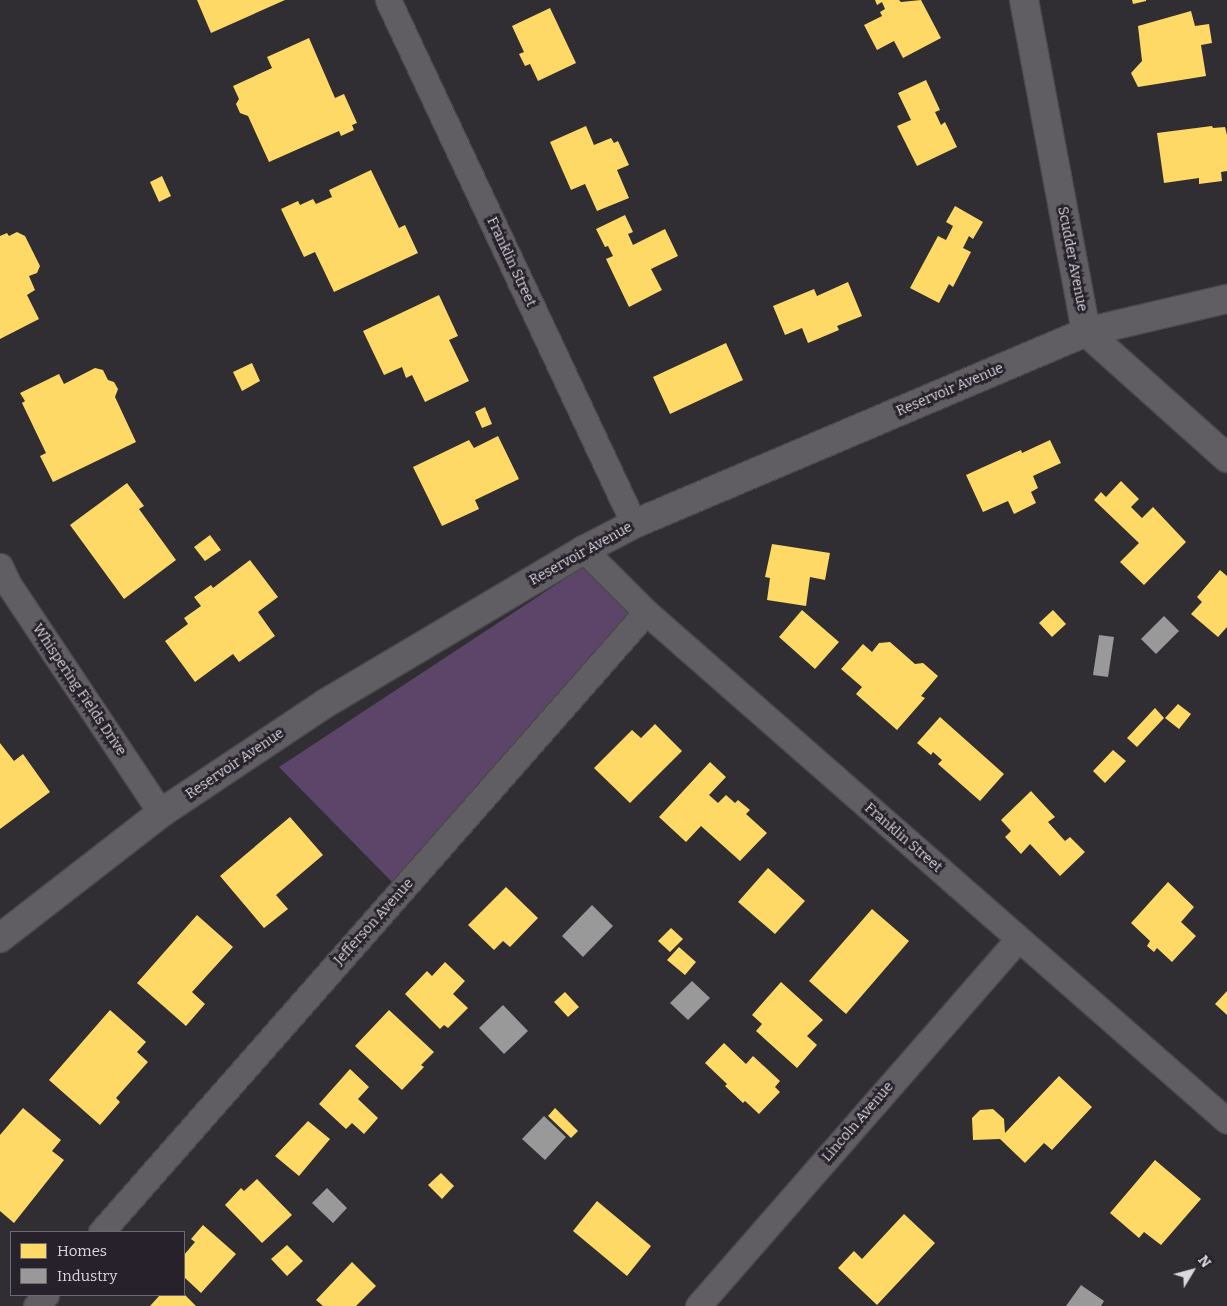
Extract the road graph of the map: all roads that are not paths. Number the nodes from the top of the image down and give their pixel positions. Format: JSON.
{"nodes":[{"id":1,"x":388,"y":0,"type":"edge"},
{"id":2,"x":1024,"y":0,"type":"edge"},
{"id":3,"x":1227,"y":299,"type":"edge"},
{"id":4,"x":1086,"y":332,"type":"junction"},
{"id":5,"x":1227,"y":458,"type":"edge"},
{"id":6,"x":634,"y":524,"type":"junction"},
{"id":7,"x":584,"y":550,"type":"junction"},
{"id":8,"x":0,"y":566,"type":"edge"},
{"id":9,"x":646,"y":612,"type":"junction"},
{"id":10,"x":161,"y":813,"type":"junction"},
{"id":11,"x":0,"y":938,"type":"edge"},
{"id":12,"x":1018,"y":939,"type":"junction"},
{"id":13,"x":1227,"y":1121,"type":"edge"},
{"id":14,"x":101,"y":1231,"type":"edge"},
{"id":15,"x":45,"y":1296,"type":"edge"},
{"id":16,"x":36,"y":1306,"type":"edge"},
{"id":17,"x":698,"y":1306,"type":"edge"}],
"edges":[{"from":1,"to":6,"type":"street","name":"Franklin Street"},
{"from":2,"to":4,"type":"main road","name":"Scudder Avenue"},
{"from":3,"to":4,"type":"main road","name":"Reservoir Avenue"},
{"from":4,"to":5,"type":"main road"},
{"from":4,"to":6,"type":"main road","name":"Reservoir Avenue"},
{"from":6,"to":7,"type":"main road","name":"Reservoir Avenue"},
{"from":7,"to":9,"type":"street","name":"Franklin Street"},
{"from":7,"to":10,"type":"main road","name":"Reservoir Avenue"},
{"from":8,"to":10,"type":"street","name":"Whispering Fields Drive"},
{"from":9,"to":12,"type":"street","name":"Franklin Street"},
{"from":9,"to":14,"type":"street","name":"Jefferson Avenue"},
{"from":10,"to":11,"type":"main road","name":"Reservoir Avenue"},
{"from":12,"to":13,"type":"street","name":"Franklin Street"},
{"from":12,"to":17,"type":"street","name":"Lincoln Avenue"},
{"from":15,"to":16,"type":"street"}]}
